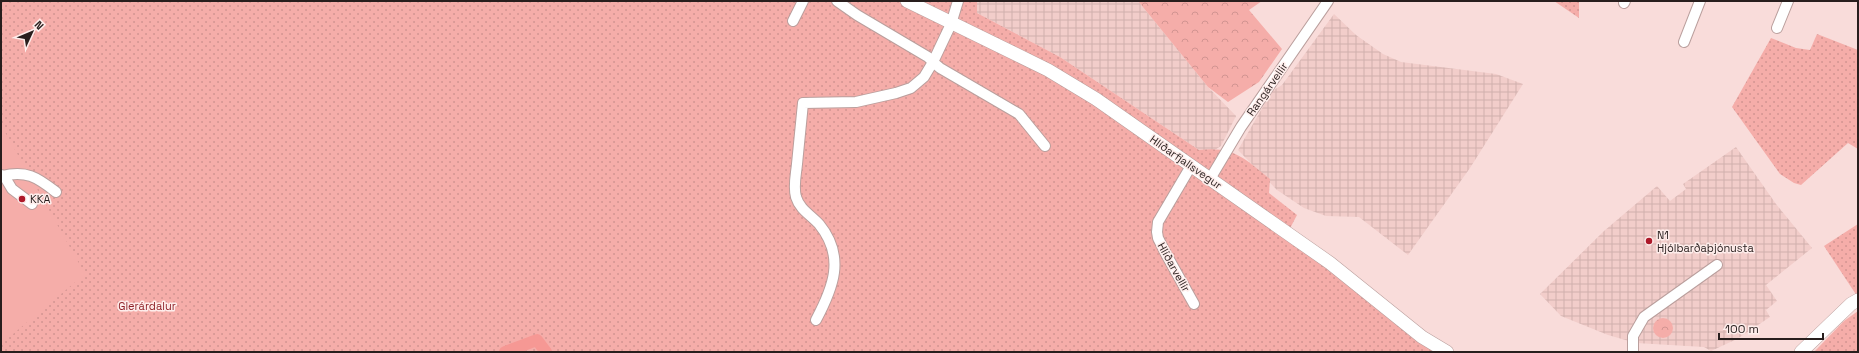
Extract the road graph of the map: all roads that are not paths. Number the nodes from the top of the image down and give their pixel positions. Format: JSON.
{"nodes":[{"id":1,"x":803,"y":1,"type":"edge"},
{"id":2,"x":837,"y":1,"type":"edge"},
{"id":3,"x":907,"y":1,"type":"edge"},
{"id":4,"x":958,"y":1,"type":"edge"},
{"id":5,"x":1328,"y":1,"type":"edge"},
{"id":6,"x":1700,"y":1,"type":"edge"},
{"id":7,"x":1788,"y":1,"type":"edge"},
{"id":8,"x":793,"y":21,"type":"dead end"},
{"id":9,"x":952,"y":24,"type":"junction"},
{"id":10,"x":1777,"y":28,"type":"dead end"},
{"id":11,"x":1684,"y":42,"type":"dead end"},
{"id":12,"x":933,"y":62,"type":"junction"},
{"id":13,"x":1045,"y":146,"type":"dead end"},
{"id":14,"x":1191,"y":166,"type":"junction"},
{"id":15,"x":1,"y":176,"type":"edge"},
{"id":16,"x":1210,"y":179,"type":"junction"},
{"id":17,"x":56,"y":192,"type":"dead end"},
{"id":18,"x":32,"y":204,"type":"dead end"},
{"id":19,"x":1717,"y":265,"type":"dead end"},
{"id":20,"x":1858,"y":300,"type":"edge"},
{"id":21,"x":1194,"y":304,"type":"dead end"},
{"id":22,"x":816,"y":320,"type":"dead end"},
{"id":23,"x":1447,"y":352,"type":"edge"},
{"id":24,"x":1633,"y":352,"type":"edge"},
{"id":25,"x":1801,"y":352,"type":"edge"}],
"edges":[{"from":1,"to":8,"type":"street"},
{"from":2,"to":12,"type":"street"},
{"from":3,"to":9,"type":"main road","name":"Hlíðarfjallsvegur"},
{"from":4,"to":9,"type":"street"},
{"from":5,"to":16,"type":"street","name":"Rangárvellir"},
{"from":6,"to":11,"type":"street"},
{"from":7,"to":10,"type":"street"},
{"from":9,"to":12,"type":"street"},
{"from":9,"to":14,"type":"main road","name":"Hlíðarfjallsvegur"},
{"from":12,"to":13,"type":"street"},
{"from":12,"to":22,"type":"street"},
{"from":14,"to":16,"type":"main road","name":"Hlíðarfjallsvegur"},
{"from":14,"to":21,"type":"street","name":"Hlíðarvellir"},
{"from":15,"to":17,"type":"street"},
{"from":15,"to":18,"type":"street"},
{"from":16,"to":23,"type":"main road","name":"Hlíðarfjallsvegur"},
{"from":19,"to":24,"type":"street"},
{"from":20,"to":25,"type":"main road"}]}
